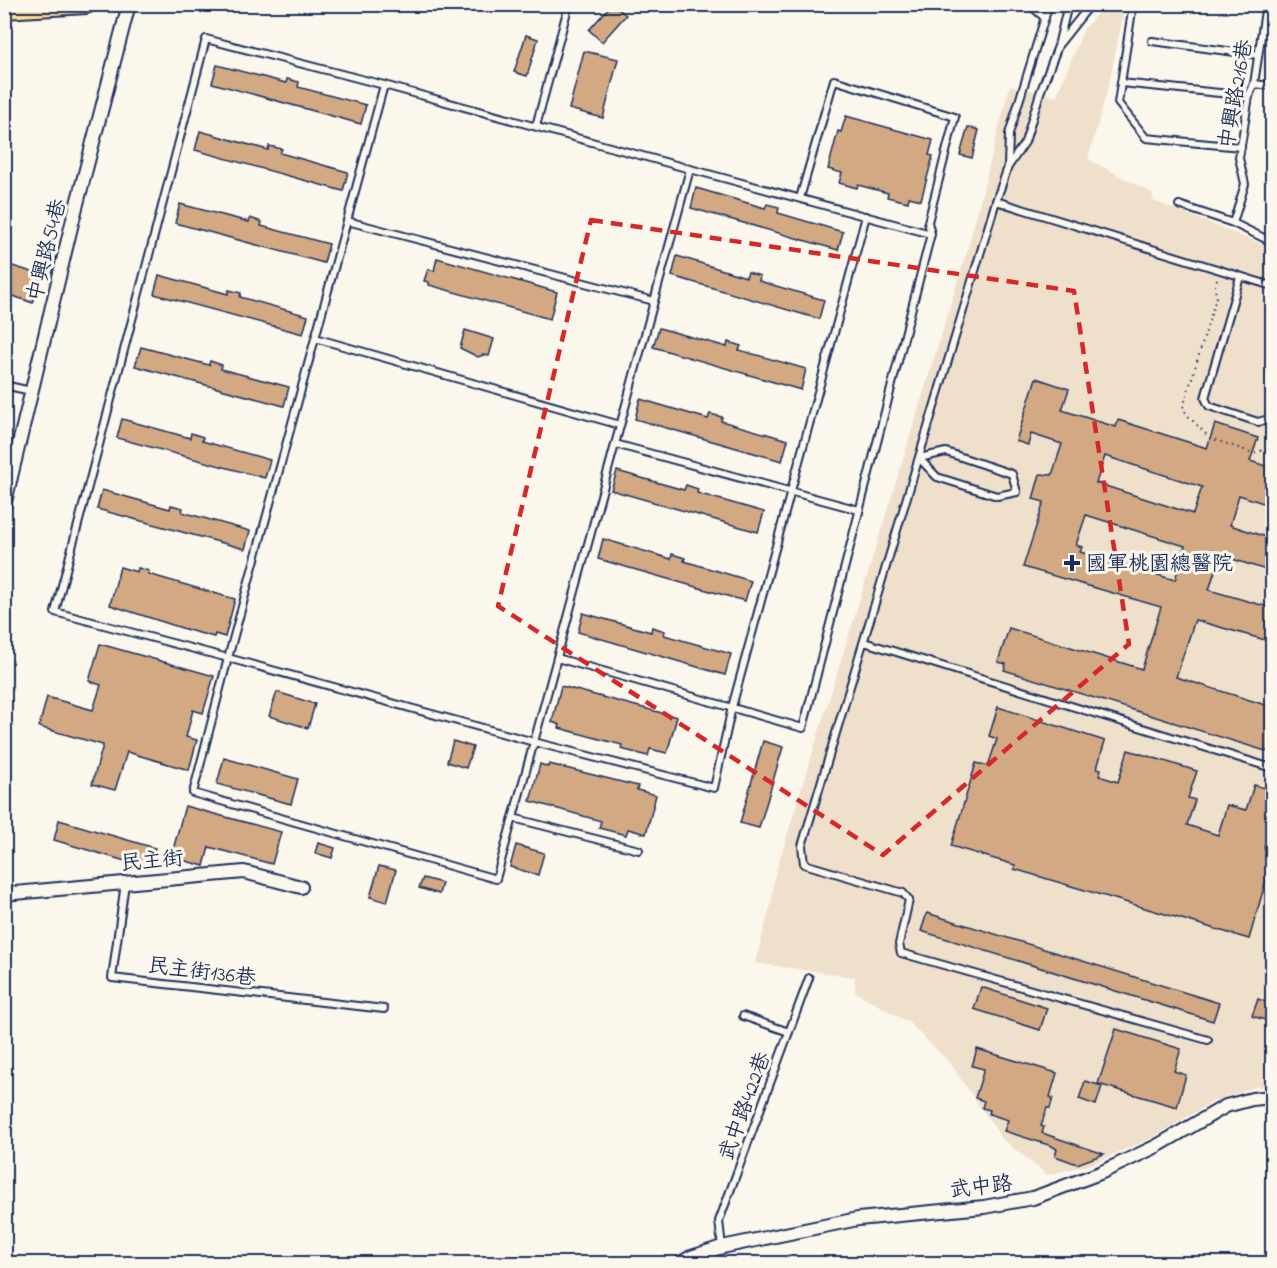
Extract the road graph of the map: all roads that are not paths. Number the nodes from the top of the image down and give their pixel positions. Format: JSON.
{"nodes":[{"id":1,"x":86,"y":4,"type":"edge"},
{"id":2,"x":129,"y":4,"type":"edge"},
{"id":3,"x":569,"y":4,"type":"edge"},
{"id":4,"x":1029,"y":4,"type":"edge"},
{"id":5,"x":1049,"y":4,"type":"edge"},
{"id":6,"x":1068,"y":4,"type":"edge"},
{"id":7,"x":1091,"y":4,"type":"edge"},
{"id":8,"x":1133,"y":4,"type":"edge"},
{"id":9,"x":1266,"y":4,"type":"edge"},
{"id":10,"x":4,"y":9,"type":"edge"},
{"id":11,"x":1045,"y":18,"type":"junction"},
{"id":12,"x":1152,"y":41,"type":"dead end"},
{"id":13,"x":1058,"y":46,"type":"junction"},
{"id":14,"x":1258,"y":55,"type":"junction"},
{"id":15,"x":1121,"y":84,"type":"junction"},
{"id":16,"x":1254,"y":84,"type":"junction"},
{"id":17,"x":384,"y":85,"type":"junction"},
{"id":18,"x":1272,"y":86,"type":"edge"},
{"id":19,"x":1249,"y":96,"type":"junction"},
{"id":20,"x":536,"y":126,"type":"junction"},
{"id":21,"x":1241,"y":147,"type":"junction"},
{"id":22,"x":1008,"y":167,"type":"junction"},
{"id":23,"x":690,"y":169,"type":"junction"},
{"id":24,"x":800,"y":198,"type":"junction"},
{"id":25,"x":996,"y":201,"type":"junction"},
{"id":26,"x":1179,"y":205,"type":"dead end"},
{"id":27,"x":866,"y":216,"type":"junction"},
{"id":28,"x":347,"y":220,"type":"junction"},
{"id":29,"x":1233,"y":223,"type":"junction"},
{"id":30,"x":931,"y":234,"type":"junction"},
{"id":31,"x":1272,"y":242,"type":"edge"},
{"id":32,"x":1240,"y":277,"type":"junction"},
{"id":33,"x":1272,"y":286,"type":"edge"},
{"id":34,"x":654,"y":301,"type":"junction"},
{"id":35,"x":315,"y":338,"type":"junction"},
{"id":36,"x":4,"y":385,"type":"edge"},
{"id":37,"x":32,"y":392,"type":"junction"},
{"id":38,"x":1272,"y":410,"type":"edge"},
{"id":39,"x":620,"y":425,"type":"junction"},
{"id":40,"x":615,"y":444,"type":"junction"},
{"id":41,"x":919,"y":458,"type":"junction"},
{"id":42,"x":791,"y":490,"type":"junction"},
{"id":43,"x":4,"y":506,"type":"edge"},
{"id":44,"x":859,"y":510,"type":"junction"},
{"id":45,"x":864,"y":642,"type":"junction"},
{"id":46,"x":557,"y":657,"type":"junction"},
{"id":47,"x":228,"y":658,"type":"junction"},
{"id":48,"x":732,"y":707,"type":"junction"},
{"id":49,"x":534,"y":742,"type":"junction"},
{"id":50,"x":1272,"y":768,"type":"edge"},
{"id":51,"x":513,"y":818,"type":"junction"},
{"id":52,"x":639,"y":850,"type":"dead end"},
{"id":53,"x":126,"y":882,"type":"junction"},
{"id":54,"x":301,"y":887,"type":"dead end"},
{"id":55,"x":4,"y":894,"type":"edge"},
{"id":56,"x":809,"y":978,"type":"dead end"},
{"id":57,"x":384,"y":1009,"type":"dead end"},
{"id":58,"x":742,"y":1016,"type":"dead end"},
{"id":59,"x":789,"y":1032,"type":"junction"},
{"id":60,"x":1208,"y":1040,"type":"dead end"},
{"id":61,"x":1272,"y":1097,"type":"edge"},
{"id":62,"x":722,"y":1247,"type":"junction"},
{"id":63,"x":679,"y":1263,"type":"edge"}],
"edges":[{"from":1,"to":10,"type":"main road"},
{"from":2,"to":37,"type":"street","name":"中興路54巷"},
{"from":3,"to":20,"type":"lane"},
{"from":4,"to":11,"type":"lane"},
{"from":5,"to":11,"type":"lane"},
{"from":6,"to":13,"type":"lane"},
{"from":7,"to":13,"type":"lane"},
{"from":8,"to":15,"type":"lane"},
{"from":9,"to":14,"type":"lane","name":"中興路216巷"},
{"from":11,"to":22,"type":"lane"},
{"from":12,"to":14,"type":"lane"},
{"from":13,"to":22,"type":"lane"},
{"from":14,"to":16,"type":"lane","name":"中興路216巷"},
{"from":15,"to":19,"type":"lane"},
{"from":15,"to":21,"type":"lane"},
{"from":16,"to":18,"type":"lane"},
{"from":16,"to":19,"type":"lane","name":"中興路216巷"},
{"from":17,"to":20,"type":"lane"},
{"from":17,"to":28,"type":"lane"},
{"from":17,"to":47,"type":"lane"},
{"from":19,"to":21,"type":"lane","name":"中興路216巷"},
{"from":20,"to":23,"type":"lane"},
{"from":21,"to":29,"type":"lane","name":"中興路216巷"},
{"from":22,"to":25,"type":"lane"},
{"from":23,"to":24,"type":"lane"},
{"from":23,"to":34,"type":"lane"},
{"from":24,"to":27,"type":"lane"},
{"from":24,"to":30,"type":"lane"},
{"from":25,"to":32,"type":"lane"},
{"from":25,"to":41,"type":"lane"},
{"from":26,"to":29,"type":"lane"},
{"from":27,"to":30,"type":"lane"},
{"from":27,"to":42,"type":"lane"},
{"from":28,"to":34,"type":"lane"},
{"from":28,"to":35,"type":"lane"},
{"from":29,"to":31,"type":"lane"},
{"from":30,"to":44,"type":"lane"},
{"from":32,"to":33,"type":"lane"},
{"from":32,"to":38,"type":"lane"},
{"from":34,"to":39,"type":"lane"},
{"from":35,"to":39,"type":"lane"},
{"from":35,"to":47,"type":"lane"},
{"from":36,"to":37,"type":"lane"},
{"from":37,"to":43,"type":"street","name":"中興路54巷"},
{"from":39,"to":40,"type":"lane"},
{"from":40,"to":42,"type":"lane"},
{"from":40,"to":46,"type":"lane"},
{"from":41,"to":41,"type":"lane"},
{"from":41,"to":45,"type":"lane"},
{"from":42,"to":44,"type":"lane"},
{"from":42,"to":48,"type":"lane"},
{"from":44,"to":48,"type":"lane"},
{"from":45,"to":50,"type":"lane"},
{"from":45,"to":60,"type":"lane"},
{"from":46,"to":48,"type":"lane"},
{"from":46,"to":49,"type":"lane"},
{"from":47,"to":49,"type":"lane"},
{"from":47,"to":51,"type":"lane"},
{"from":48,"to":49,"type":"lane"},
{"from":49,"to":51,"type":"lane"},
{"from":51,"to":52,"type":"lane"},
{"from":53,"to":54,"type":"street","name":"民主街"},
{"from":53,"to":55,"type":"street","name":"民主街"},
{"from":53,"to":57,"type":"lane","name":"民主街136巷"},
{"from":56,"to":59,"type":"lane","name":"武中路422巷"},
{"from":58,"to":59,"type":"lane"},
{"from":59,"to":62,"type":"lane","name":"武中路422巷"},
{"from":61,"to":62,"type":"street","name":"武中路"},
{"from":62,"to":63,"type":"street","name":"武中路"}]}
